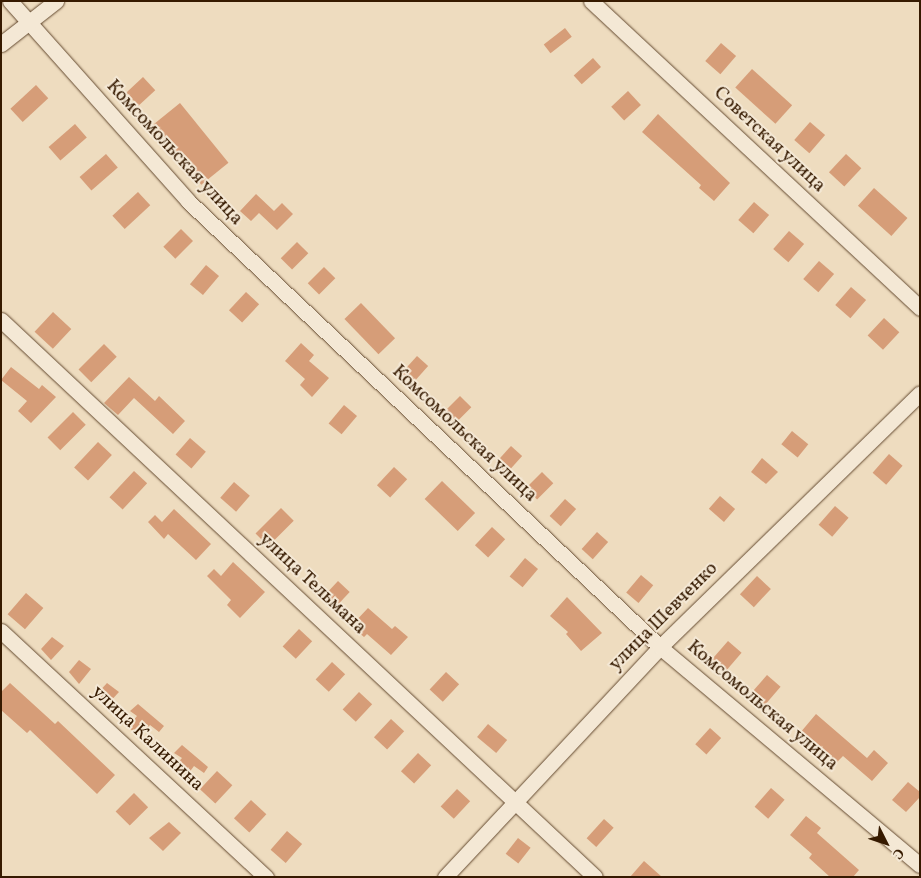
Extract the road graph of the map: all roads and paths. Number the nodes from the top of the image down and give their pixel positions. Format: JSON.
{"nodes":[{"id":1,"x":10,"y":1,"type":"edge"},
{"id":2,"x":56,"y":1,"type":"edge"},
{"id":3,"x":591,"y":1,"type":"edge"},
{"id":4,"x":28,"y":23,"type":"junction"},
{"id":5,"x":1,"y":44,"type":"edge"},
{"id":6,"x":920,"y":308,"type":"edge"},
{"id":7,"x":1,"y":320,"type":"edge"},
{"id":8,"x":920,"y":393,"type":"edge"},
{"id":9,"x":1,"y":631,"type":"edge"},
{"id":10,"x":660,"y":647,"type":"junction"},
{"id":11,"x":516,"y":802,"type":"junction"},
{"id":12,"x":920,"y":865,"type":"edge"},
{"id":13,"x":266,"y":877,"type":"edge"},
{"id":14,"x":445,"y":877,"type":"edge"},
{"id":15,"x":595,"y":877,"type":"edge"}],
"edges":[{"from":1,"to":4,"type":"street","name":"Комсомольская улица"},
{"from":2,"to":4,"type":"street"},
{"from":3,"to":6,"type":"street","name":"Советская улица"},
{"from":4,"to":5,"type":"street"},
{"from":4,"to":10,"type":"street","name":"Комсомольская улица"},
{"from":7,"to":11,"type":"street","name":"улица Тельмана"},
{"from":8,"to":10,"type":"street","name":"улица Шевченко"},
{"from":9,"to":13,"type":"street","name":"улица Калинина"},
{"from":10,"to":11,"type":"street","name":"улица Шевченко"},
{"from":10,"to":12,"type":"street","name":"Комсомольская улица"},
{"from":11,"to":14,"type":"street","name":"улица Шевченко"},
{"from":11,"to":15,"type":"street","name":"улица Тельмана"}]}
